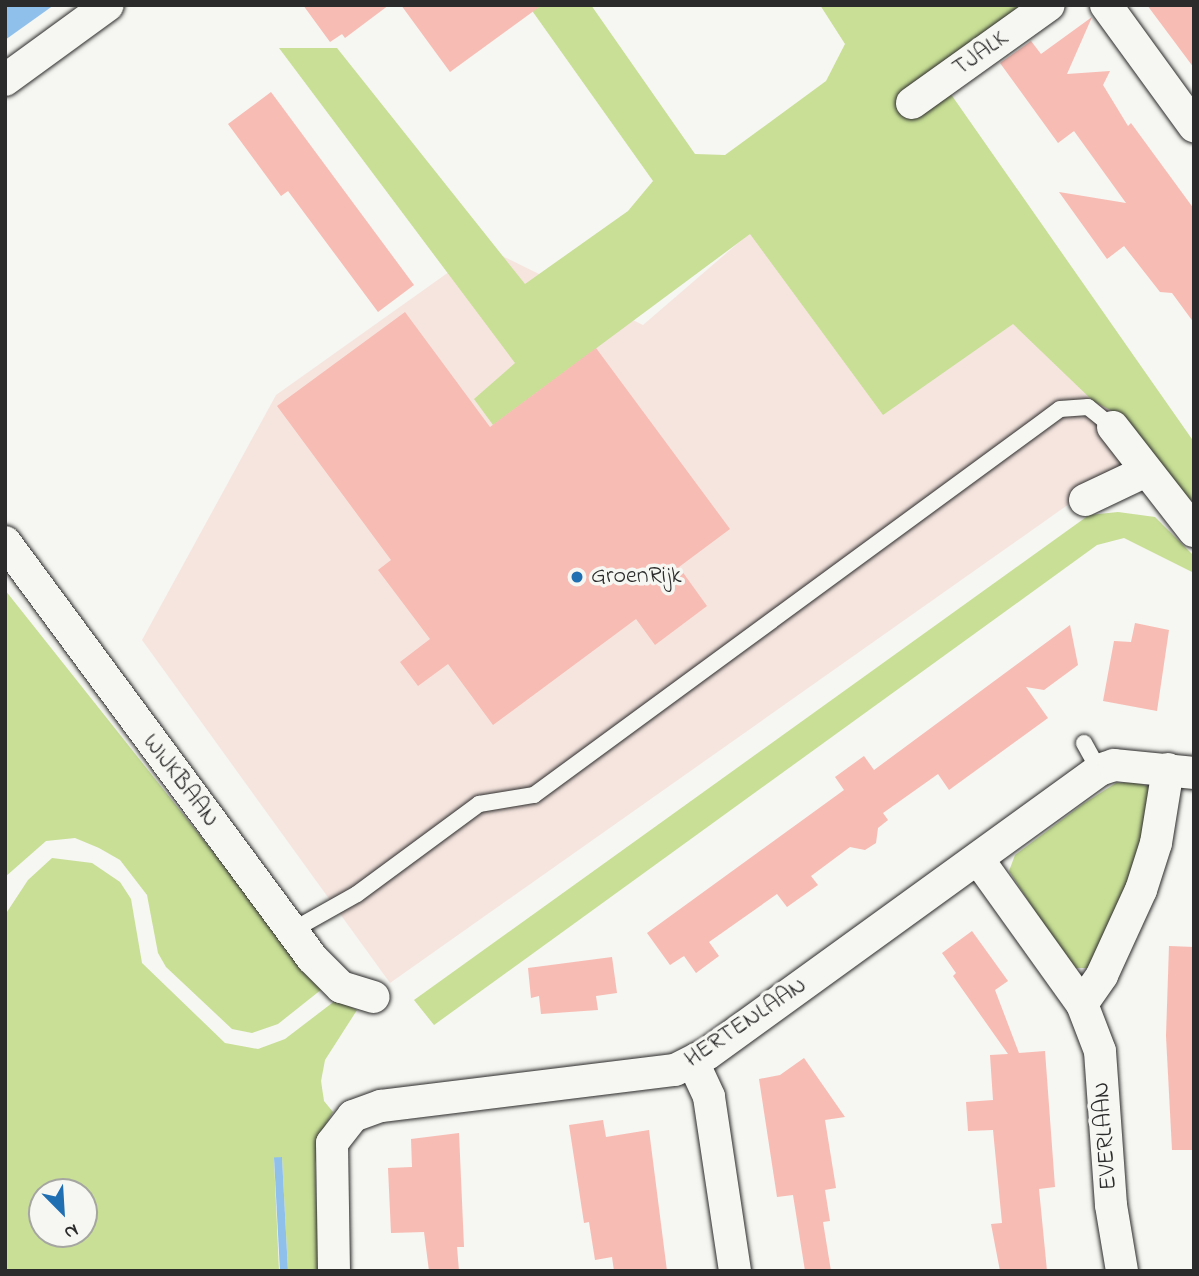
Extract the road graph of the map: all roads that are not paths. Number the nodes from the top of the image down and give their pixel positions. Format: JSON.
{"nodes":[{"id":1,"x":108,"y":5,"type":"edge"},
{"id":2,"x":1049,"y":5,"type":"edge"},
{"id":3,"x":1106,"y":5,"type":"edge"},
{"id":4,"x":5,"y":80,"type":"edge"},
{"id":5,"x":912,"y":103,"type":"dead end"},
{"id":6,"x":1194,"y":126,"type":"edge"},
{"id":7,"x":1113,"y":427,"type":"joint"},
{"id":8,"x":1146,"y":471,"type":"junction"},
{"id":9,"x":1085,"y":500,"type":"dead end"},
{"id":10,"x":1194,"y":531,"type":"edge"},
{"id":11,"x":5,"y":542,"type":"edge"},
{"id":12,"x":1084,"y":743,"type":"dead end"},
{"id":13,"x":1099,"y":770,"type":"junction"},
{"id":14,"x":1181,"y":771,"type":"edge"},
{"id":15,"x":978,"y":859,"type":"junction"},
{"id":16,"x":293,"y":930,"type":"junction"},
{"id":17,"x":373,"y":997,"type":"dead end"},
{"id":18,"x":1082,"y":1004,"type":"junction"},
{"id":19,"x":693,"y":1062,"type":"junction"},
{"id":20,"x":334,"y":1271,"type":"edge"},
{"id":21,"x":734,"y":1271,"type":"edge"},
{"id":22,"x":1122,"y":1271,"type":"edge"}],
"edges":[{"from":1,"to":4,"type":"street"},
{"from":2,"to":5,"type":"street","name":"TJALK"},
{"from":3,"to":6,"type":"street"},
{"from":7,"to":8,"type":"street"},
{"from":7,"to":16,"type":"lane"},
{"from":8,"to":9,"type":"street"},
{"from":8,"to":10,"type":"street"},
{"from":11,"to":16,"type":"street","name":"WIJKBAAN"},
{"from":12,"to":13,"type":"lane"},
{"from":13,"to":14,"type":"street"},
{"from":13,"to":15,"type":"street","name":"HERTENLAAN"},
{"from":14,"to":18,"type":"street"},
{"from":15,"to":18,"type":"street","name":"EVERLAAN"},
{"from":15,"to":19,"type":"street","name":"HERTENLAAN"},
{"from":16,"to":17,"type":"street","name":"WIJKBAAN"},
{"from":18,"to":22,"type":"street","name":"EVERLAAN"},
{"from":19,"to":20,"type":"street","name":"HERTENLAAN"},
{"from":19,"to":21,"type":"street"}]}
